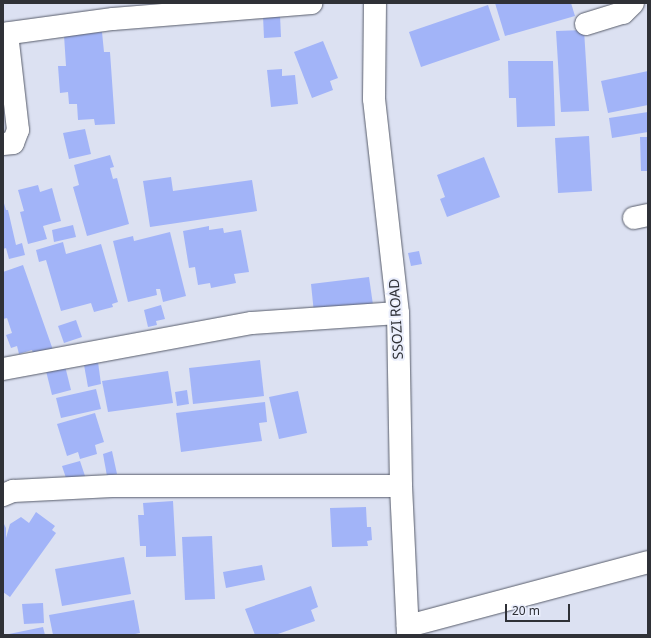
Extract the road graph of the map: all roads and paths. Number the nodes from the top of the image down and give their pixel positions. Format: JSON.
{"nodes":[{"id":1,"x":311,"y":3,"type":"edge"},
{"id":2,"x":374,"y":3,"type":"edge"},
{"id":3,"x":633,"y":3,"type":"edge"},
{"id":4,"x":113,"y":11,"type":"edge"},
{"id":5,"x":586,"y":24,"type":"dead end"},
{"id":6,"x":5,"y":34,"type":"edge"},
{"id":7,"x":3,"y":144,"type":"edge"},
{"id":8,"x":398,"y":313,"type":"junction"},
{"id":9,"x":3,"y":369,"type":"edge"},
{"id":10,"x":401,"y":486,"type":"junction"},
{"id":11,"x":3,"y":495,"type":"edge"},
{"id":12,"x":648,"y":562,"type":"edge"},
{"id":13,"x":408,"y":631,"type":"edge"}],
"edges":[{"from":1,"to":4,"type":"street"},
{"from":2,"to":8,"type":"street","name":"SSOZI ROAD"},
{"from":3,"to":5,"type":"street"},
{"from":4,"to":6,"type":"street"},
{"from":6,"to":7,"type":"street"},
{"from":8,"to":9,"type":"street"},
{"from":8,"to":10,"type":"street","name":"SSOZI ROAD"},
{"from":10,"to":11,"type":"street"},
{"from":10,"to":13,"type":"street","name":"SSOZI ROAD"},
{"from":12,"to":13,"type":"street"}]}
